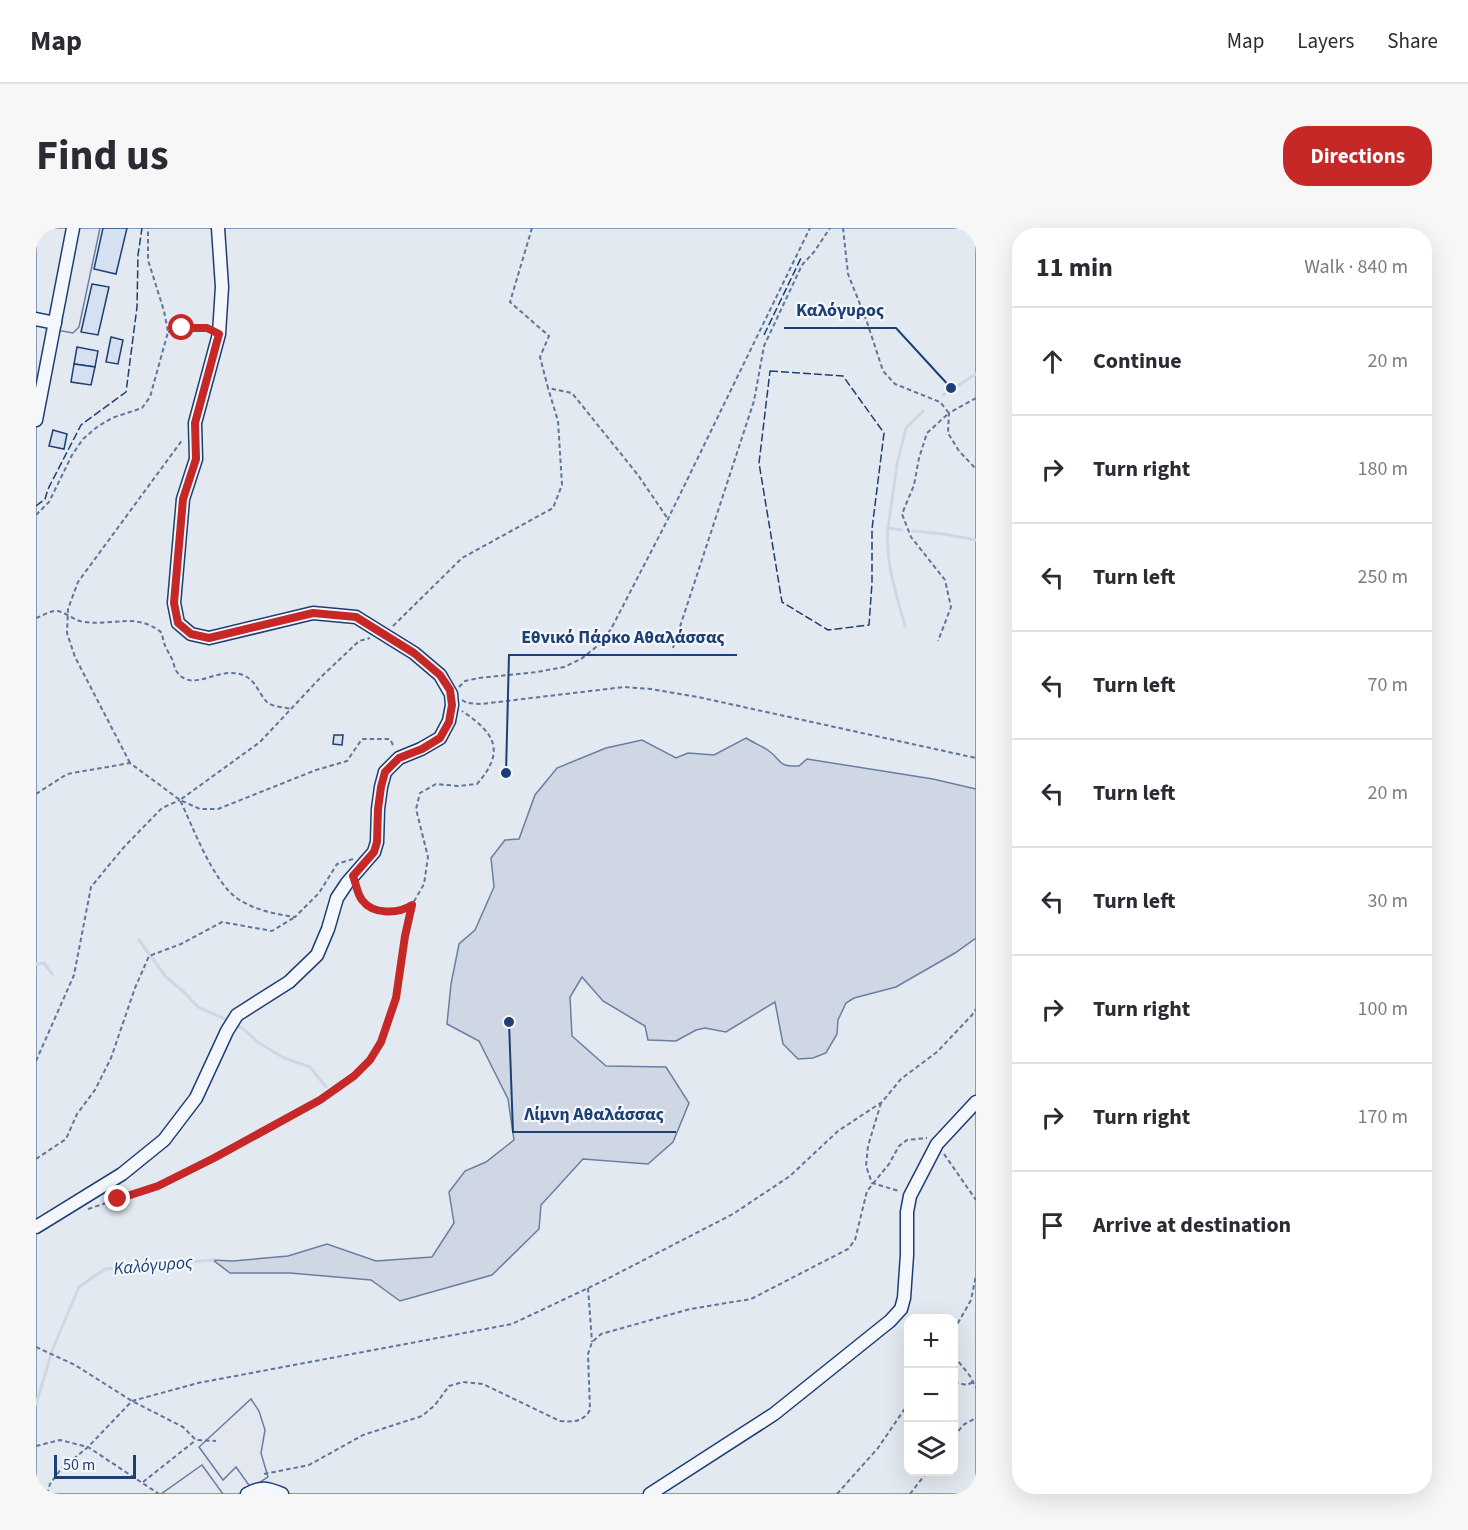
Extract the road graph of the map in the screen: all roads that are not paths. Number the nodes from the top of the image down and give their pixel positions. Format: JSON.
{"nodes":[{"id":1,"x":73,"y":228,"type":"edge"},
{"id":2,"x":218,"y":228,"type":"edge"},
{"id":3,"x":36,"y":319,"type":"edge"},
{"id":4,"x":55,"y":322,"type":"junction"},
{"id":5,"x":36,"y":420,"type":"edge"},
{"id":6,"x":976,"y":1102,"type":"edge"},
{"id":7,"x":36,"y":1227,"type":"edge"},
{"id":8,"x":247,"y":1494,"type":"edge"},
{"id":9,"x":282,"y":1494,"type":"edge"},
{"id":10,"x":650,"y":1494,"type":"edge"}],
"edges":[{"from":1,"to":4,"type":"lane"},
{"from":2,"to":7,"type":"lane"},
{"from":3,"to":4,"type":"lane"},
{"from":4,"to":5,"type":"lane"},
{"from":6,"to":10,"type":"lane"},
{"from":8,"to":9,"type":"lane"}]}
